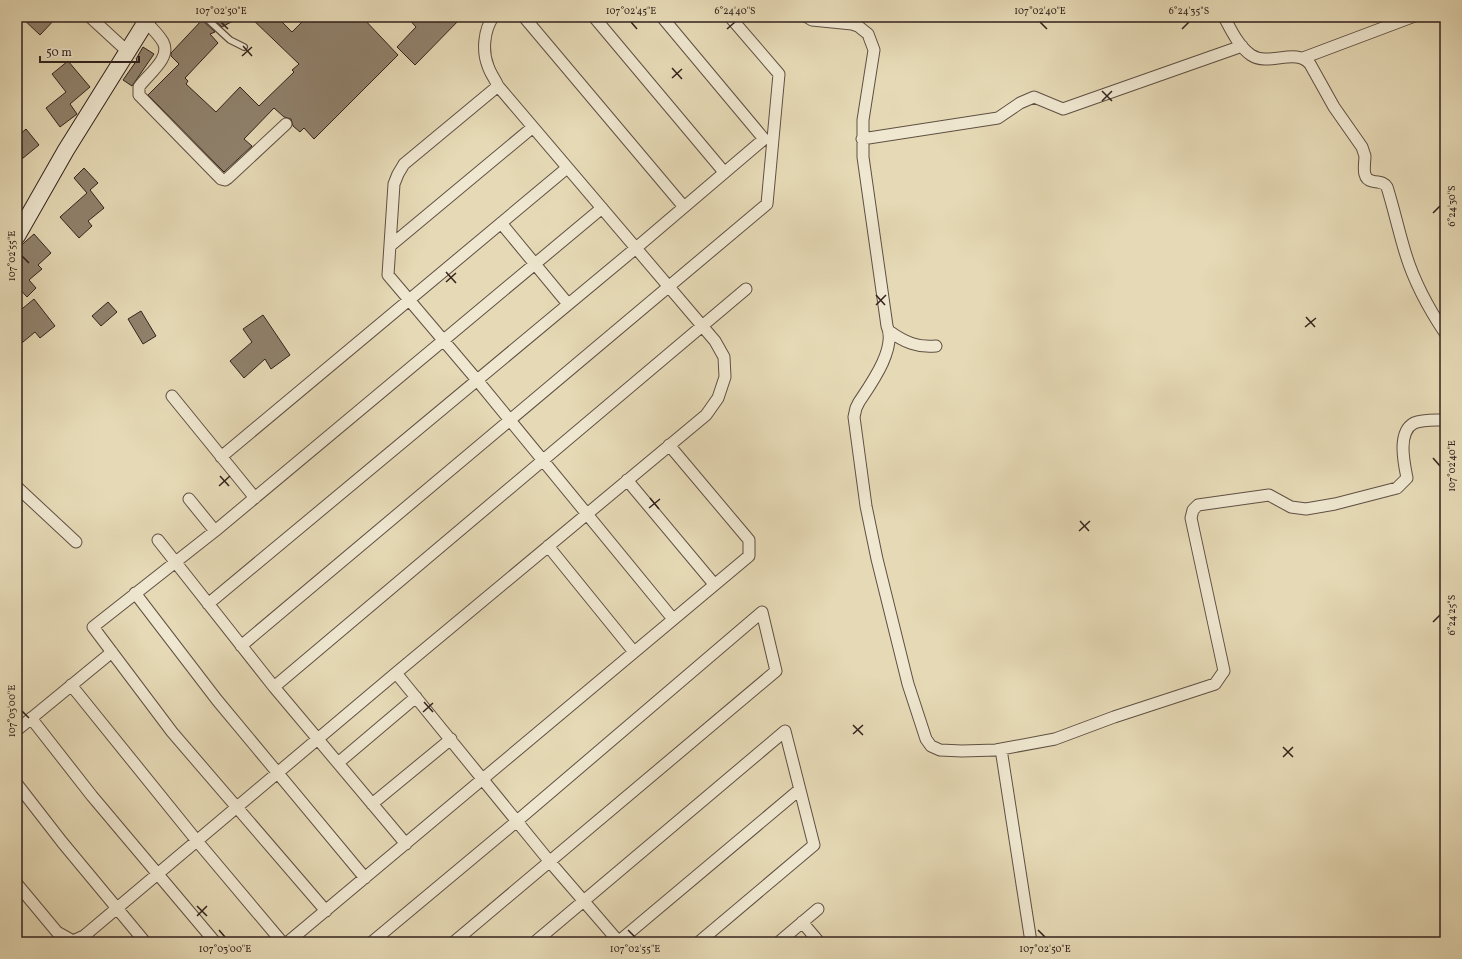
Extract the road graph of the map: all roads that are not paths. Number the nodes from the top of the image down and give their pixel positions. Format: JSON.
{"nodes":[{"id":1,"x":90,"y":17,"type":"edge"},
{"id":2,"x":205,"y":17,"type":"edge"},
{"id":3,"x":493,"y":17,"type":"edge"},
{"id":4,"x":524,"y":17,"type":"edge"},
{"id":5,"x":594,"y":17,"type":"edge"},
{"id":6,"x":662,"y":17,"type":"edge"},
{"id":7,"x":730,"y":17,"type":"edge"},
{"id":8,"x":807,"y":17,"type":"edge"},
{"id":9,"x":1224,"y":17,"type":"edge"},
{"id":10,"x":1412,"y":17,"type":"edge"},
{"id":11,"x":148,"y":20,"type":"edge"},
{"id":12,"x":1242,"y":46,"type":"junction"},
{"id":13,"x":244,"y":47,"type":"dead end"},
{"id":14,"x":127,"y":51,"type":"junction"},
{"id":15,"x":1303,"y":58,"type":"junction"},
{"id":16,"x":498,"y":86,"type":"junction"},
{"id":17,"x":286,"y":124,"type":"dead end"},
{"id":18,"x":533,"y":127,"type":"junction"},
{"id":19,"x":862,"y":139,"type":"junction"},
{"id":20,"x":567,"y":168,"type":"junction"},
{"id":21,"x":724,"y":172,"type":"junction"},
{"id":22,"x":684,"y":207,"type":"junction"},
{"id":23,"x":602,"y":208,"type":"junction"},
{"id":24,"x":501,"y":223,"type":"junction"},
{"id":25,"x":17,"y":236,"type":"edge"},
{"id":26,"x":390,"y":246,"type":"junction"},
{"id":27,"x":633,"y":250,"type":"junction"},
{"id":28,"x":535,"y":264,"type":"junction"},
{"id":29,"x":668,"y":285,"type":"junction"},
{"id":30,"x":746,"y":289,"type":"dead end"},
{"id":31,"x":409,"y":300,"type":"junction"},
{"id":32,"x":568,"y":304,"type":"junction"},
{"id":33,"x":703,"y":326,"type":"junction"},
{"id":34,"x":889,"y":331,"type":"junction"},
{"id":35,"x":1445,"y":333,"type":"edge"},
{"id":36,"x":443,"y":341,"type":"junction"},
{"id":37,"x":936,"y":346,"type":"dead end"},
{"id":38,"x":489,"y":370,"type":"junction"},
{"id":39,"x":477,"y":380,"type":"junction"},
{"id":40,"x":172,"y":396,"type":"dead end"},
{"id":41,"x":510,"y":419,"type":"junction"},
{"id":42,"x":1445,"y":420,"type":"edge"},
{"id":43,"x":668,"y":445,"type":"junction"},
{"id":44,"x":221,"y":457,"type":"junction"},
{"id":45,"x":543,"y":459,"type":"junction"},
{"id":46,"x":627,"y":480,"type":"junction"},
{"id":47,"x":17,"y":487,"type":"edge"},
{"id":48,"x":255,"y":498,"type":"junction"},
{"id":49,"x":189,"y":499,"type":"dead end"},
{"id":50,"x":587,"y":513,"type":"junction"},
{"id":51,"x":215,"y":531,"type":"junction"},
{"id":52,"x":158,"y":540,"type":"dead end"},
{"id":53,"x":76,"y":542,"type":"dead end"},
{"id":54,"x":548,"y":546,"type":"junction"},
{"id":55,"x":176,"y":562,"type":"junction"},
{"id":56,"x":714,"y":584,"type":"junction"},
{"id":57,"x":135,"y":593,"type":"junction"},
{"id":58,"x":208,"y":604,"type":"junction"},
{"id":59,"x":673,"y":619,"type":"junction"},
{"id":60,"x":241,"y":646,"type":"junction"},
{"id":61,"x":112,"y":652,"type":"junction"},
{"id":62,"x":634,"y":652,"type":"junction"},
{"id":63,"x":396,"y":673,"type":"junction"},
{"id":64,"x":71,"y":685,"type":"junction"},
{"id":65,"x":274,"y":687,"type":"junction"},
{"id":66,"x":416,"y":697,"type":"junction"},
{"id":67,"x":31,"y":718,"type":"junction"},
{"id":68,"x":17,"y":730,"type":"edge"},
{"id":69,"x":318,"y":739,"type":"junction"},
{"id":70,"x":451,"y":739,"type":"junction"},
{"id":71,"x":1001,"y":749,"type":"junction"},
{"id":72,"x":338,"y":763,"type":"junction"},
{"id":73,"x":278,"y":773,"type":"junction"},
{"id":74,"x":484,"y":779,"type":"junction"},
{"id":75,"x":17,"y":784,"type":"edge"},
{"id":76,"x":799,"y":790,"type":"junction"},
{"id":77,"x":372,"y":804,"type":"junction"},
{"id":78,"x":237,"y":808,"type":"junction"},
{"id":79,"x":517,"y":821,"type":"junction"},
{"id":80,"x":197,"y":841,"type":"junction"},
{"id":81,"x":406,"y":844,"type":"junction"},
{"id":82,"x":550,"y":862,"type":"junction"},
{"id":83,"x":158,"y":874,"type":"junction"},
{"id":84,"x":365,"y":878,"type":"junction"},
{"id":85,"x":17,"y":884,"type":"edge"},
{"id":86,"x":584,"y":901,"type":"junction"},
{"id":87,"x":116,"y":909,"type":"junction"},
{"id":88,"x":818,"y":909,"type":"dead end"},
{"id":89,"x":326,"y":911,"type":"junction"},
{"id":90,"x":802,"y":922,"type":"junction"},
{"id":91,"x":69,"y":940,"type":"edge"},
{"id":92,"x":145,"y":942,"type":"edge"},
{"id":93,"x":215,"y":942,"type":"edge"},
{"id":94,"x":282,"y":942,"type":"edge"},
{"id":95,"x":288,"y":942,"type":"edge"},
{"id":96,"x":372,"y":942,"type":"edge"},
{"id":97,"x":454,"y":942,"type":"edge"},
{"id":98,"x":535,"y":942,"type":"edge"},
{"id":99,"x":618,"y":942,"type":"edge"},
{"id":100,"x":699,"y":942,"type":"edge"},
{"id":101,"x":779,"y":942,"type":"edge"},
{"id":102,"x":819,"y":942,"type":"edge"},
{"id":103,"x":1031,"y":942,"type":"edge"}],
"edges":[{"from":1,"to":14,"type":"street"},
{"from":2,"to":13,"type":"lane"},
{"from":3,"to":16,"type":"street"},
{"from":4,"to":22,"type":"street"},
{"from":5,"to":21,"type":"street"},
{"from":6,"to":21,"type":"street"},
{"from":7,"to":29,"type":"street"},
{"from":8,"to":19,"type":"street"},
{"from":9,"to":12,"type":"street"},
{"from":10,"to":15,"type":"street"},
{"from":11,"to":14,"type":"street"},
{"from":11,"to":17,"type":"street"},
{"from":12,"to":15,"type":"street"},
{"from":12,"to":19,"type":"street"},
{"from":14,"to":25,"type":"street"},
{"from":15,"to":35,"type":"street"},
{"from":16,"to":18,"type":"street"},
{"from":16,"to":26,"type":"street"},
{"from":18,"to":20,"type":"street"},
{"from":18,"to":26,"type":"street"},
{"from":19,"to":34,"type":"street"},
{"from":20,"to":23,"type":"street"},
{"from":20,"to":24,"type":"street"},
{"from":21,"to":22,"type":"street"},
{"from":22,"to":27,"type":"street"},
{"from":23,"to":27,"type":"street"},
{"from":23,"to":28,"type":"street"},
{"from":24,"to":28,"type":"street"},
{"from":24,"to":31,"type":"street"},
{"from":26,"to":31,"type":"street"},
{"from":27,"to":29,"type":"street"},
{"from":27,"to":32,"type":"street"},
{"from":27,"to":38,"type":"street"},
{"from":28,"to":32,"type":"street"},
{"from":28,"to":36,"type":"street"},
{"from":29,"to":33,"type":"street"},
{"from":29,"to":41,"type":"street"},
{"from":30,"to":33,"type":"street"},
{"from":31,"to":36,"type":"street"},
{"from":31,"to":44,"type":"street"},
{"from":32,"to":38,"type":"street"},
{"from":33,"to":43,"type":"street"},
{"from":33,"to":45,"type":"street"},
{"from":34,"to":37,"type":"street"},
{"from":34,"to":71,"type":"street"},
{"from":36,"to":39,"type":"street"},
{"from":36,"to":48,"type":"street"},
{"from":38,"to":39,"type":"street"},
{"from":39,"to":41,"type":"street"},
{"from":39,"to":58,"type":"street"},
{"from":40,"to":44,"type":"street"},
{"from":41,"to":45,"type":"street"},
{"from":41,"to":60,"type":"street"},
{"from":42,"to":71,"type":"street"},
{"from":43,"to":46,"type":"street"},
{"from":43,"to":56,"type":"street"},
{"from":44,"to":48,"type":"street"},
{"from":45,"to":50,"type":"street"},
{"from":45,"to":65,"type":"street"},
{"from":46,"to":50,"type":"street"},
{"from":46,"to":56,"type":"street"},
{"from":47,"to":53,"type":"street"},
{"from":48,"to":51,"type":"street"},
{"from":49,"to":51,"type":"street"},
{"from":50,"to":54,"type":"street"},
{"from":50,"to":59,"type":"street"},
{"from":51,"to":55,"type":"street"},
{"from":52,"to":55,"type":"street"},
{"from":54,"to":62,"type":"street"},
{"from":54,"to":63,"type":"street"},
{"from":55,"to":57,"type":"street"},
{"from":55,"to":58,"type":"street"},
{"from":56,"to":59,"type":"street"},
{"from":57,"to":61,"type":"street"},
{"from":57,"to":73,"type":"street"},
{"from":58,"to":60,"type":"street"},
{"from":59,"to":62,"type":"street"},
{"from":60,"to":65,"type":"street"},
{"from":61,"to":64,"type":"street"},
{"from":61,"to":78,"type":"street"},
{"from":62,"to":74,"type":"street"},
{"from":63,"to":66,"type":"street"},
{"from":63,"to":69,"type":"street"},
{"from":64,"to":67,"type":"street"},
{"from":64,"to":80,"type":"street"},
{"from":65,"to":69,"type":"street"},
{"from":66,"to":70,"type":"street"},
{"from":66,"to":72,"type":"street"},
{"from":67,"to":68,"type":"street"},
{"from":67,"to":83,"type":"street"},
{"from":69,"to":72,"type":"street"},
{"from":69,"to":73,"type":"street"},
{"from":70,"to":74,"type":"street"},
{"from":70,"to":77,"type":"street"},
{"from":71,"to":103,"type":"street"},
{"from":72,"to":77,"type":"street"},
{"from":73,"to":78,"type":"street"},
{"from":73,"to":84,"type":"street"},
{"from":74,"to":79,"type":"street"},
{"from":74,"to":81,"type":"street"},
{"from":75,"to":87,"type":"street"},
{"from":76,"to":86,"type":"street"},
{"from":76,"to":99,"type":"street"},
{"from":76,"to":100,"type":"street"},
{"from":77,"to":81,"type":"street"},
{"from":78,"to":80,"type":"street"},
{"from":78,"to":89,"type":"street"},
{"from":79,"to":82,"type":"street"},
{"from":79,"to":82,"type":"street"},
{"from":79,"to":96,"type":"street"},
{"from":80,"to":83,"type":"street"},
{"from":80,"to":94,"type":"street"},
{"from":81,"to":84,"type":"street"},
{"from":82,"to":86,"type":"street"},
{"from":82,"to":97,"type":"street"},
{"from":83,"to":87,"type":"street"},
{"from":83,"to":93,"type":"street"},
{"from":84,"to":89,"type":"street"},
{"from":85,"to":91,"type":"street"},
{"from":86,"to":98,"type":"street"},
{"from":86,"to":99,"type":"street"},
{"from":87,"to":91,"type":"street"},
{"from":87,"to":92,"type":"street"},
{"from":88,"to":90,"type":"street"},
{"from":89,"to":95,"type":"street"},
{"from":90,"to":101,"type":"street"},
{"from":90,"to":102,"type":"street"}]}
